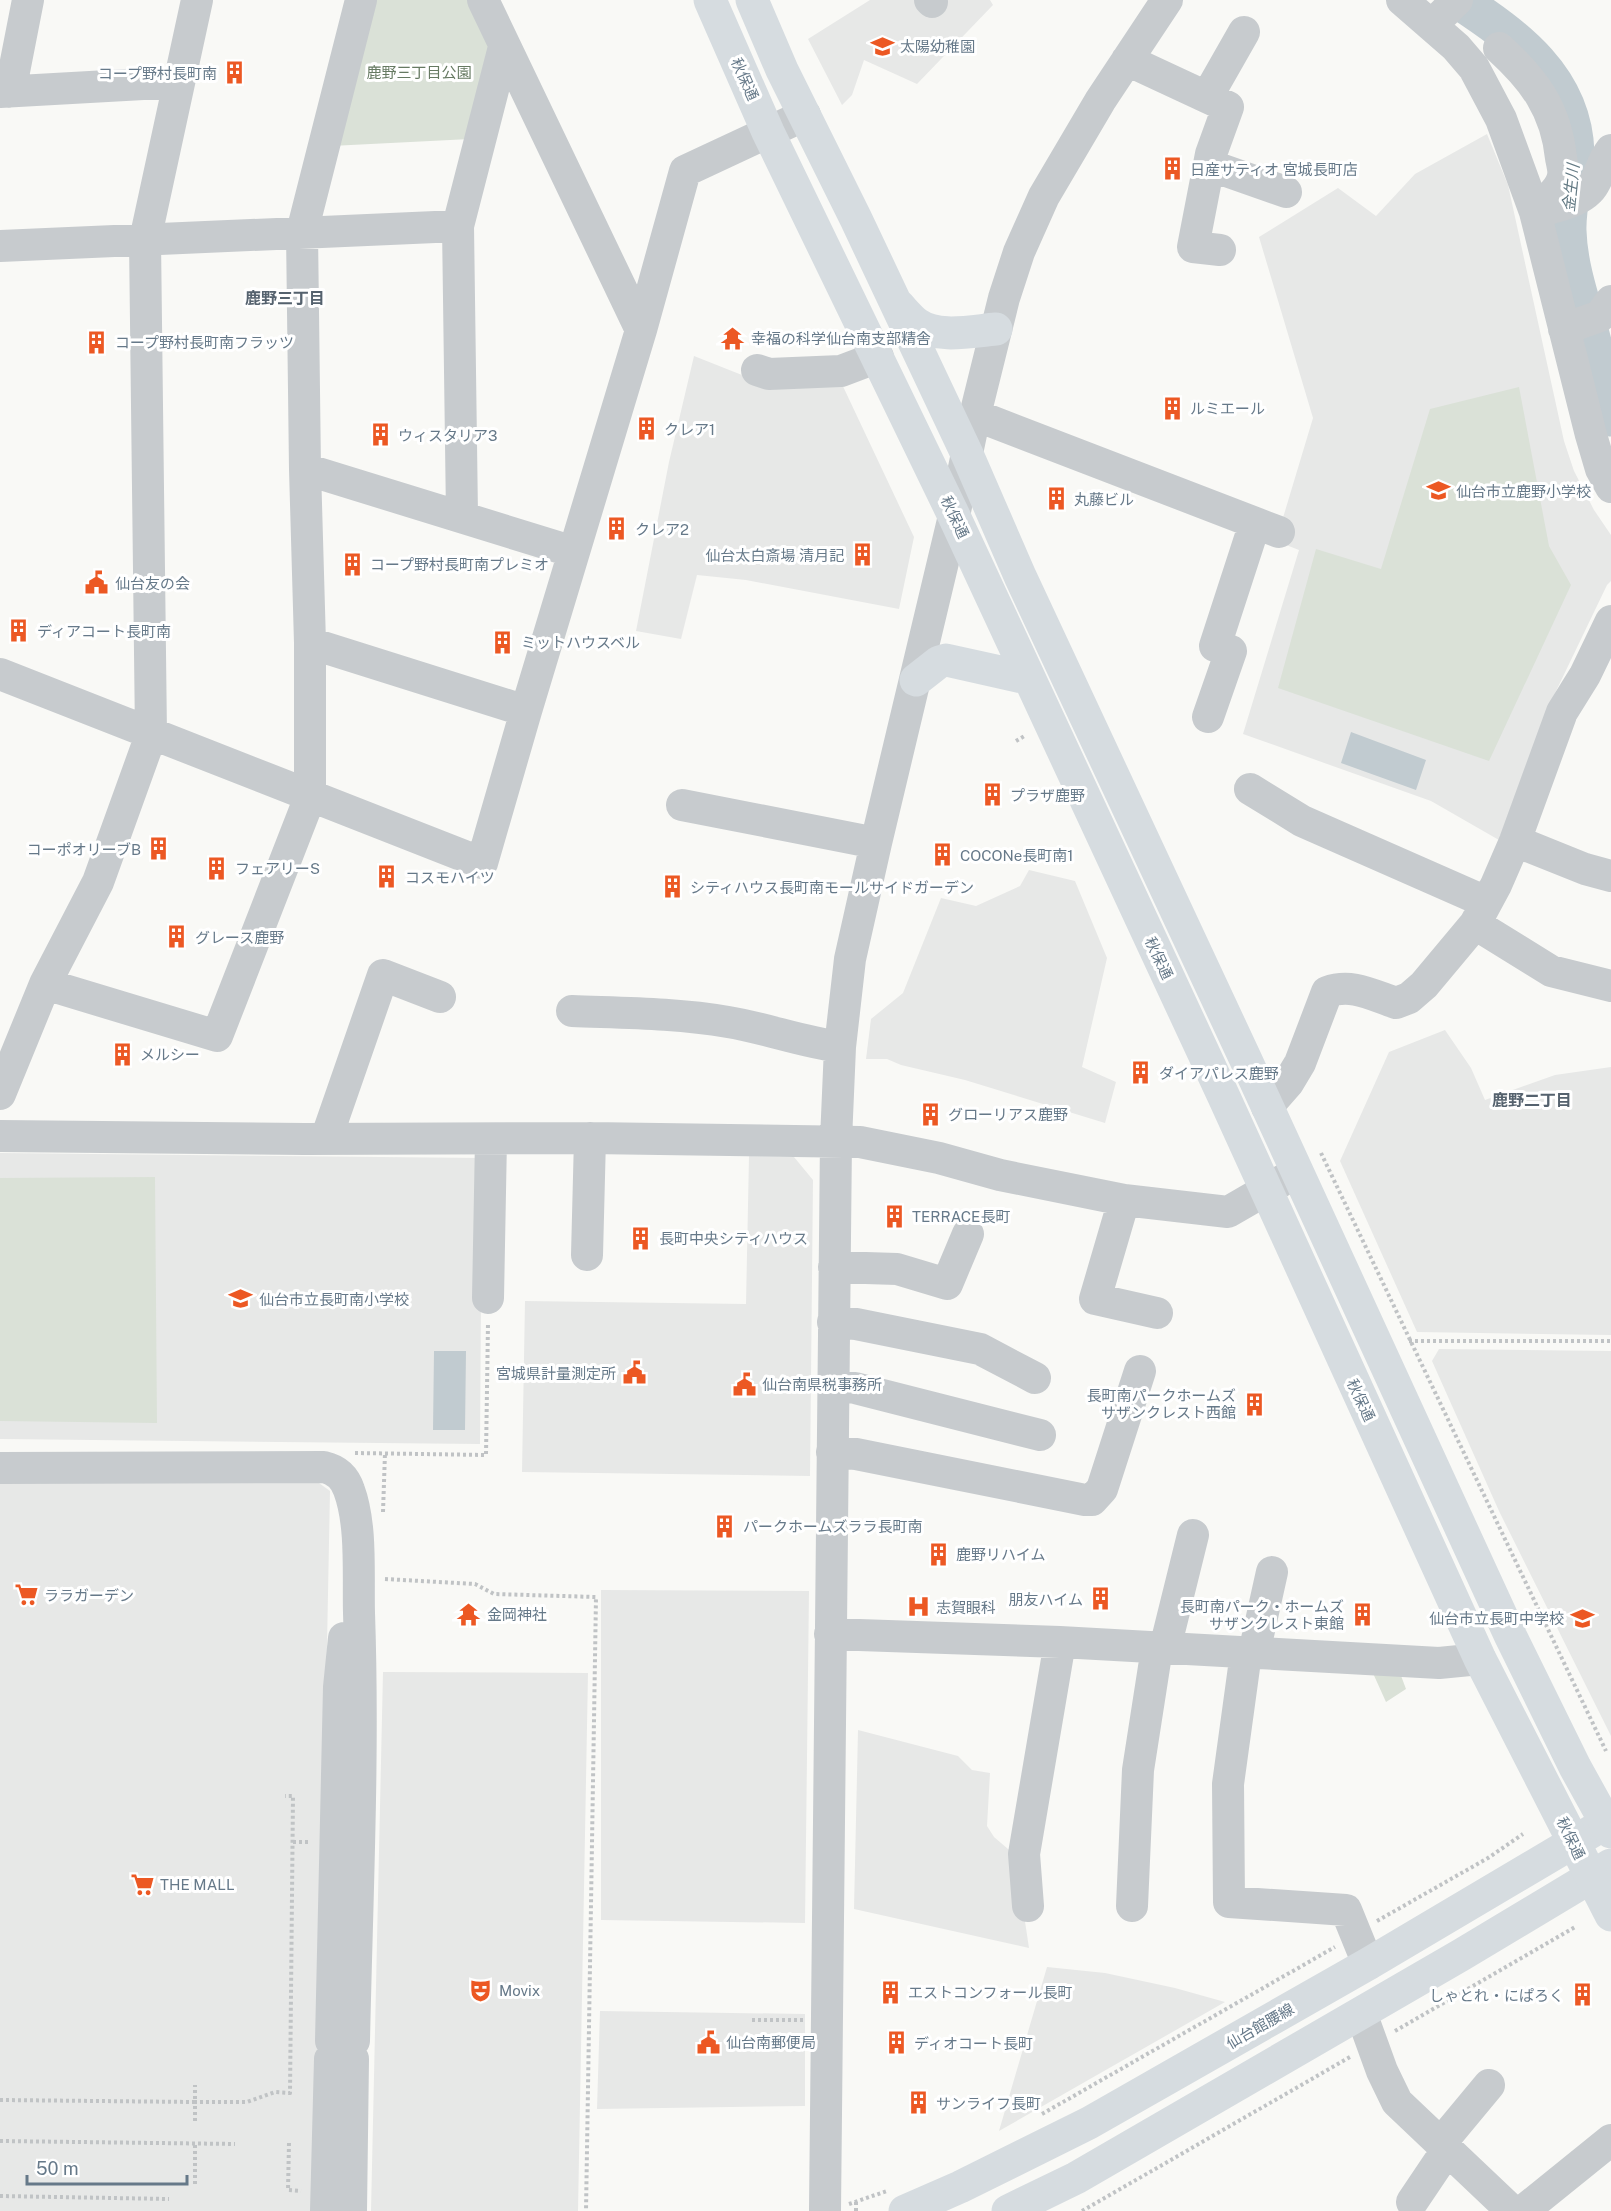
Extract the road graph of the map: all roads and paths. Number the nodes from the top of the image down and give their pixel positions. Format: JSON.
{"nodes":[{"id":1,"x":28,"y":0,"type":"edge"},
{"id":2,"x":197,"y":0,"type":"edge"},
{"id":3,"x":361,"y":0,"type":"edge"},
{"id":4,"x":483,"y":0,"type":"edge"},
{"id":5,"x":710,"y":0,"type":"edge"},
{"id":6,"x":752,"y":0,"type":"edge"},
{"id":7,"x":1167,"y":0,"type":"edge"},
{"id":8,"x":1402,"y":0,"type":"edge"},
{"id":9,"x":1446,"y":11,"type":"edge"},
{"id":10,"x":1244,"y":32,"type":"dead end"},
{"id":11,"x":504,"y":47,"type":"junction"},
{"id":12,"x":1499,"y":48,"type":"dead end"},
{"id":13,"x":1127,"y":60,"type":"junction"},
{"id":14,"x":179,"y":81,"type":"junction"},
{"id":15,"x":5,"y":92,"type":"edge"},
{"id":16,"x":1207,"y":97,"type":"junction"},
{"id":17,"x":805,"y":115,"type":"junction"},
{"id":18,"x":768,"y":132,"type":"junction"},
{"id":19,"x":1611,"y":150,"type":"edge"},
{"id":20,"x":1209,"y":165,"type":"junction"},
{"id":21,"x":1286,"y":192,"type":"dead end"},
{"id":22,"x":1560,"y":204,"type":"junction"},
{"id":23,"x":458,"y":226,"type":"junction"},
{"id":24,"x":302,"y":232,"type":"junction"},
{"id":25,"x":146,"y":240,"type":"junction"},
{"id":26,"x":0,"y":246,"type":"edge"},
{"id":27,"x":1220,"y":250,"type":"dead end"},
{"id":28,"x":893,"y":300,"type":"junction"},
{"id":29,"x":1588,"y":318,"type":"edge"},
{"id":30,"x":996,"y":329,"type":"junction"},
{"id":31,"x":641,"y":330,"type":"junction"},
{"id":32,"x":878,"y":357,"type":"junction"},
{"id":33,"x":758,"y":370,"type":"dead end"},
{"id":34,"x":975,"y":415,"type":"junction"},
{"id":35,"x":1602,"y":431,"type":"edge"},
{"id":36,"x":967,"y":454,"type":"junction"},
{"id":37,"x":305,"y":468,"type":"junction"},
{"id":38,"x":1611,"y":488,"type":"edge"},
{"id":39,"x":462,"y":516,"type":"junction"},
{"id":40,"x":954,"y":516,"type":"junction"},
{"id":41,"x":574,"y":552,"type":"junction"},
{"id":42,"x":1611,"y":621,"type":"edge"},
{"id":43,"x":310,"y":643,"type":"junction"},
{"id":44,"x":0,"y":674,"type":"edge"},
{"id":45,"x":1028,"y":678,"type":"junction"},
{"id":46,"x":1598,"y":679,"type":"edge"},
{"id":47,"x":916,"y":680,"type":"junction"},
{"id":48,"x":526,"y":711,"type":"junction"},
{"id":49,"x":1208,"y":717,"type":"dead end"},
{"id":50,"x":1024,"y":730,"type":"dead end"},
{"id":51,"x":151,"y":735,"type":"junction"},
{"id":52,"x":1016,"y":741,"type":"dead end"},
{"id":53,"x":1250,"y":789,"type":"dead end"},
{"id":54,"x":310,"y":797,"type":"junction"},
{"id":55,"x":682,"y":805,"type":"dead end"},
{"id":56,"x":1515,"y":841,"type":"junction"},
{"id":57,"x":876,"y":843,"type":"junction"},
{"id":58,"x":1611,"y":876,"type":"edge"},
{"id":59,"x":1480,"y":913,"type":"junction"},
{"id":60,"x":45,"y":984,"type":"junction"},
{"id":61,"x":1611,"y":986,"type":"edge"},
{"id":62,"x":441,"y":997,"type":"dead end"},
{"id":63,"x":572,"y":1011,"type":"dead end"},
{"id":64,"x":840,"y":1047,"type":"junction"},
{"id":65,"x":0,"y":1094,"type":"edge"},
{"id":66,"x":1267,"y":1107,"type":"junction"},
{"id":67,"x":0,"y":1136,"type":"edge"},
{"id":68,"x":590,"y":1138,"type":"junction"},
{"id":69,"x":326,"y":1139,"type":"junction"},
{"id":70,"x":491,"y":1139,"type":"junction"},
{"id":71,"x":836,"y":1140,"type":"junction"},
{"id":72,"x":1317,"y":1146,"type":"dead end"},
{"id":73,"x":1297,"y":1172,"type":"junction"},
{"id":74,"x":1265,"y":1188,"type":"junction"},
{"id":75,"x":1124,"y":1200,"type":"junction"},
{"id":76,"x":968,"y":1234,"type":"dead end"},
{"id":77,"x":587,"y":1255,"type":"dead end"},
{"id":78,"x":834,"y":1267,"type":"junction"},
{"id":79,"x":488,"y":1298,"type":"joint"},
{"id":80,"x":1157,"y":1313,"type":"dead end"},
{"id":81,"x":833,"y":1322,"type":"junction"},
{"id":82,"x":1409,"y":1341,"type":"junction"},
{"id":83,"x":1611,"y":1341,"type":"edge"},
{"id":84,"x":1140,"y":1371,"type":"dead end"},
{"id":85,"x":1035,"y":1378,"type":"dead end"},
{"id":86,"x":832,"y":1385,"type":"junction"},
{"id":87,"x":1040,"y":1435,"type":"dead end"},
{"id":88,"x":832,"y":1452,"type":"junction"},
{"id":89,"x":350,"y":1453,"type":"dead end"},
{"id":90,"x":0,"y":1468,"type":"edge"},
{"id":91,"x":1193,"y":1535,"type":"dead end"},
{"id":92,"x":1272,"y":1572,"type":"dead end"},
{"id":93,"x":380,"y":1579,"type":"dead end"},
{"id":94,"x":830,"y":1634,"type":"junction"},
{"id":95,"x":1060,"y":1642,"type":"junction"},
{"id":96,"x":1161,"y":1648,"type":"junction"},
{"id":97,"x":1250,"y":1653,"type":"junction"},
{"id":98,"x":1480,"y":1659,"type":"junction"},
{"id":99,"x":1606,"y":1751,"type":"dead end"},
{"id":100,"x":285,"y":1796,"type":"dead end"},
{"id":101,"x":1608,"y":1828,"type":"edge"},
{"id":102,"x":1523,"y":1834,"type":"dead end"},
{"id":103,"x":293,"y":1842,"type":"junction"},
{"id":104,"x":318,"y":1842,"type":"dead end"},
{"id":105,"x":1573,"y":1842,"type":"junction"},
{"id":106,"x":1601,"y":1872,"type":"edge"},
{"id":107,"x":1029,"y":1906,"type":"dead end"},
{"id":108,"x":1127,"y":1906,"type":"dead end"},
{"id":109,"x":1611,"y":1915,"type":"edge"},
{"id":110,"x":1575,"y":1927,"type":"dead end"},
{"id":111,"x":1362,"y":1949,"type":"junction"},
{"id":112,"x":1361,"y":2013,"type":"junction"},
{"id":113,"x":752,"y":2020,"type":"dead end"},
{"id":114,"x":809,"y":2020,"type":"dead end"},
{"id":115,"x":1372,"y":2044,"type":"junction"},
{"id":116,"x":342,"y":2050,"type":"junction"},
{"id":117,"x":195,"y":2085,"type":"dead end"},
{"id":118,"x":1489,"y":2085,"type":"dead end"},
{"id":119,"x":0,"y":2100,"type":"edge"},
{"id":120,"x":195,"y":2102,"type":"junction"},
{"id":121,"x":1035,"y":2118,"type":"dead end"},
{"id":122,"x":195,"y":2121,"type":"dead end"},
{"id":123,"x":1611,"y":2140,"type":"edge"},
{"id":124,"x":0,"y":2141,"type":"edge"},
{"id":125,"x":195,"y":2143,"type":"junction"},
{"id":126,"x":289,"y":2143,"type":"dead end"},
{"id":127,"x":235,"y":2144,"type":"dead end"},
{"id":128,"x":1444,"y":2147,"type":"junction"},
{"id":129,"x":195,"y":2184,"type":"dead end"},
{"id":130,"x":0,"y":2196,"type":"edge"},
{"id":131,"x":169,"y":2199,"type":"dead end"},
{"id":132,"x":897,"y":2200,"type":"edge"},
{"id":133,"x":1412,"y":2202,"type":"dead end"},
{"id":134,"x":314,"y":2206,"type":"edge"},
{"id":135,"x":351,"y":2211,"type":"edge"},
{"id":136,"x":586,"y":2211,"type":"edge"},
{"id":137,"x":825,"y":2211,"type":"edge"},
{"id":138,"x":856,"y":2211,"type":"edge"},
{"id":139,"x":1008,"y":2211,"type":"edge"},
{"id":140,"x":1082,"y":2211,"type":"edge"},
{"id":141,"x":1512,"y":2211,"type":"edge"},
{"id":142,"x":1523,"y":2211,"type":"edge"}],
"edges":[{"from":1,"to":15,"type":"street"},
{"from":2,"to":14,"type":"street"},
{"from":3,"to":24,"type":"street"},
{"from":4,"to":11,"type":"street"},
{"from":5,"to":18,"type":"main road","name":"秋保通"},
{"from":6,"to":17,"type":"main road"},
{"from":7,"to":13,"type":"street"},
{"from":8,"to":9,"type":"street"},
{"from":9,"to":22,"type":"street"},
{"from":10,"to":16,"type":"street"},
{"from":11,"to":23,"type":"street"},
{"from":11,"to":31,"type":"street"},
{"from":12,"to":22,"type":"street"},
{"from":13,"to":16,"type":"street"},
{"from":13,"to":30,"type":"street"},
{"from":14,"to":15,"type":"street"},
{"from":14,"to":25,"type":"street"},
{"from":16,"to":20,"type":"street"},
{"from":17,"to":18,"type":"street"},
{"from":17,"to":28,"type":"main road"},
{"from":18,"to":31,"type":"street"},
{"from":18,"to":32,"type":"main road","name":"秋保通"},
{"from":19,"to":22,"type":"street"},
{"from":20,"to":21,"type":"street"},
{"from":20,"to":27,"type":"street"},
{"from":22,"to":29,"type":"street"},
{"from":23,"to":24,"type":"street"},
{"from":23,"to":39,"type":"street"},
{"from":24,"to":25,"type":"street"},
{"from":24,"to":37,"type":"street"},
{"from":25,"to":26,"type":"street"},
{"from":25,"to":51,"type":"street"},
{"from":28,"to":30,"type":"main road"},
{"from":28,"to":36,"type":"main road"},
{"from":29,"to":35,"type":"street"},
{"from":30,"to":34,"type":"street"},
{"from":31,"to":41,"type":"street"},
{"from":32,"to":33,"type":"street"},
{"from":32,"to":40,"type":"main road","name":"秋保通"},
{"from":34,"to":36,"type":"street"},
{"from":34,"to":49,"type":"street"},
{"from":35,"to":38,"type":"street"},
{"from":36,"to":40,"type":"street"},
{"from":36,"to":66,"type":"main road"},
{"from":37,"to":39,"type":"street"},
{"from":37,"to":43,"type":"street"},
{"from":39,"to":41,"type":"street"},
{"from":40,"to":45,"type":"main road","name":"秋保通"},
{"from":40,"to":47,"type":"street"},
{"from":41,"to":48,"type":"street"},
{"from":42,"to":46,"type":"street"},
{"from":43,"to":48,"type":"street"},
{"from":43,"to":54,"type":"street"},
{"from":44,"to":51,"type":"street"},
{"from":45,"to":47,"type":"main road"},
{"from":45,"to":74,"type":"main road","name":"秋保通"},
{"from":46,"to":56,"type":"street"},
{"from":47,"to":57,"type":"street"},
{"from":48,"to":54,"type":"street"},
{"from":50,"to":52,"type":"path"},
{"from":51,"to":54,"type":"street"},
{"from":51,"to":60,"type":"street"},
{"from":53,"to":59,"type":"street"},
{"from":54,"to":60,"type":"street"},
{"from":55,"to":57,"type":"street"},
{"from":56,"to":58,"type":"street"},
{"from":56,"to":59,"type":"street"},
{"from":57,"to":64,"type":"street"},
{"from":59,"to":61,"type":"street"},
{"from":59,"to":66,"type":"street"},
{"from":60,"to":65,"type":"street"},
{"from":62,"to":69,"type":"street"},
{"from":63,"to":64,"type":"street"},
{"from":64,"to":71,"type":"street"},
{"from":66,"to":73,"type":"main road"},
{"from":67,"to":69,"type":"street"},
{"from":68,"to":70,"type":"street"},
{"from":68,"to":71,"type":"street"},
{"from":68,"to":77,"type":"street"},
{"from":69,"to":70,"type":"street"},
{"from":70,"to":79,"type":"street"},
{"from":71,"to":75,"type":"street"},
{"from":71,"to":78,"type":"street"},
{"from":72,"to":82,"type":"path"},
{"from":73,"to":74,"type":"street"},
{"from":73,"to":101,"type":"main road"},
{"from":74,"to":75,"type":"street"},
{"from":74,"to":98,"type":"main road","name":"秋保通"},
{"from":75,"to":80,"type":"street"},
{"from":76,"to":78,"type":"street"},
{"from":78,"to":81,"type":"street"},
{"from":79,"to":89,"type":"path"},
{"from":81,"to":85,"type":"street"},
{"from":81,"to":86,"type":"street"},
{"from":82,"to":83,"type":"path"},
{"from":82,"to":99,"type":"path"},
{"from":84,"to":88,"type":"street"},
{"from":86,"to":87,"type":"street"},
{"from":86,"to":88,"type":"street"},
{"from":88,"to":94,"type":"street"},
{"from":90,"to":116,"type":"street"},
{"from":91,"to":96,"type":"street"},
{"from":92,"to":97,"type":"street"},
{"from":93,"to":136,"type":"path"},
{"from":94,"to":95,"type":"street"},
{"from":94,"to":137,"type":"street"},
{"from":95,"to":96,"type":"street"},
{"from":95,"to":107,"type":"street"},
{"from":96,"to":97,"type":"street"},
{"from":96,"to":108,"type":"street"},
{"from":97,"to":98,"type":"street"},
{"from":97,"to":111,"type":"street"},
{"from":98,"to":105,"type":"main road","name":"秋保通"},
{"from":100,"to":103,"type":"path"},
{"from":101,"to":105,"type":"main road","name":"仙台館腰線"},
{"from":102,"to":111,"type":"path"},
{"from":103,"to":104,"type":"path"},
{"from":103,"to":120,"type":"path"},
{"from":105,"to":106,"type":"main road","name":"秋保通"},
{"from":105,"to":111,"type":"main road","name":"仙台館腰線"},
{"from":106,"to":109,"type":"main road","name":"秋保通"},
{"from":106,"to":112,"type":"main road"},
{"from":110,"to":115,"type":"path"},
{"from":111,"to":121,"type":"path"},
{"from":111,"to":132,"type":"main road","name":"仙台館腰線"},
{"from":112,"to":115,"type":"street"},
{"from":112,"to":139,"type":"main road"},
{"from":113,"to":114,"type":"path"},
{"from":115,"to":128,"type":"street"},
{"from":115,"to":140,"type":"path"},
{"from":116,"to":134,"type":"street"},
{"from":116,"to":135,"type":"street"},
{"from":117,"to":120,"type":"path"},
{"from":118,"to":128,"type":"street"},
{"from":119,"to":120,"type":"path"},
{"from":120,"to":122,"type":"path"},
{"from":123,"to":142,"type":"street"},
{"from":124,"to":125,"type":"path"},
{"from":125,"to":127,"type":"path"},
{"from":125,"to":129,"type":"path"},
{"from":126,"to":134,"type":"path"},
{"from":128,"to":133,"type":"street"},
{"from":128,"to":141,"type":"street"},
{"from":130,"to":131,"type":"path"},
{"from":132,"to":138,"type":"path"}]}
